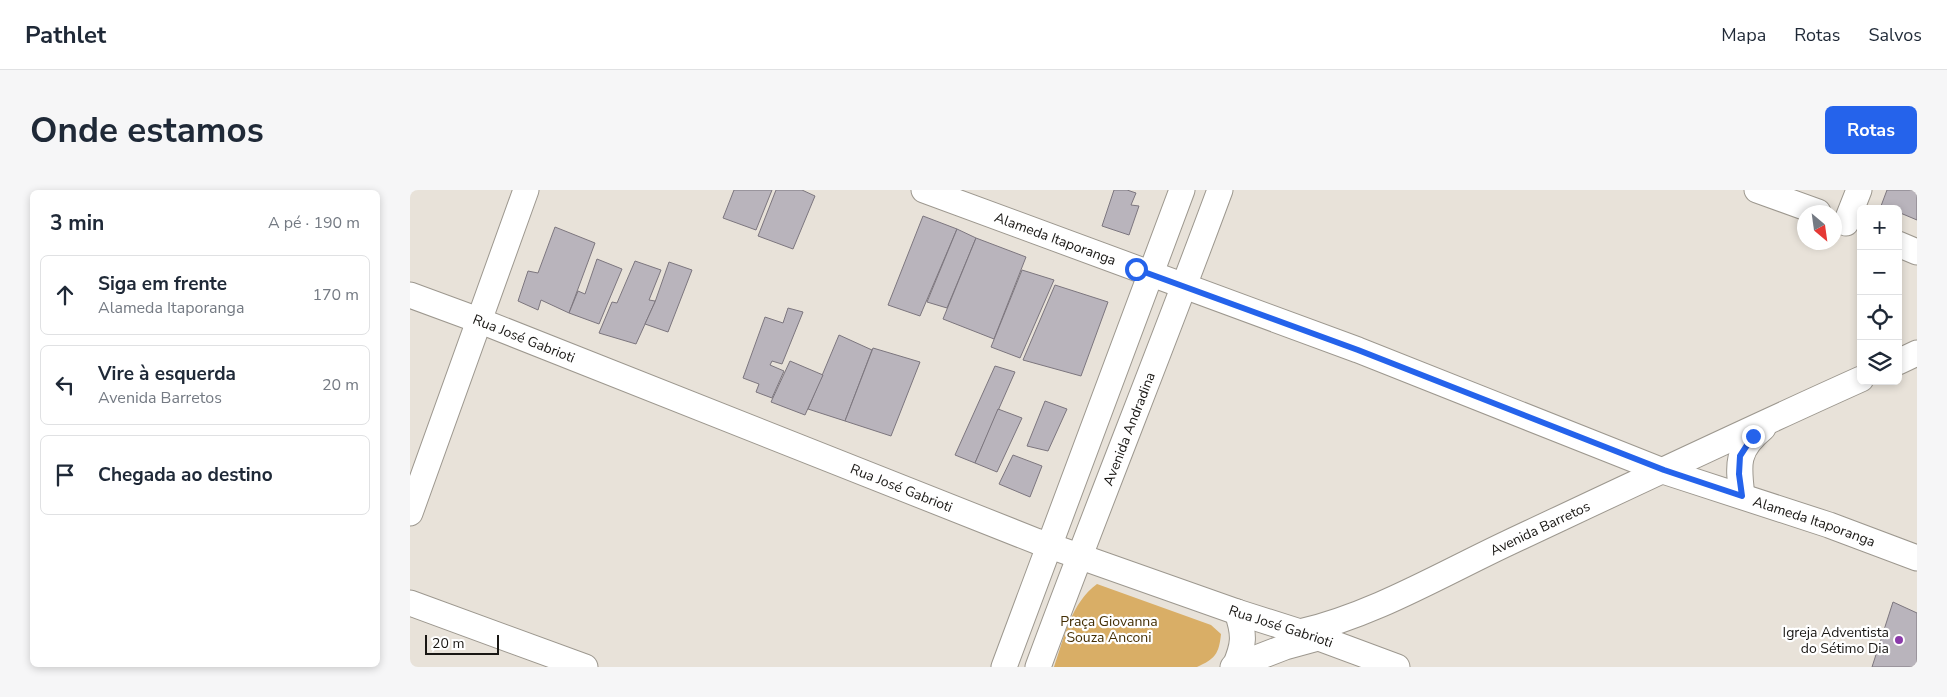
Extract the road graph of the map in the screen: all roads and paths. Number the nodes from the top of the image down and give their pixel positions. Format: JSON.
{"nodes":[{"id":1,"x":526,"y":190,"type":"edge"},
{"id":2,"x":924,"y":190,"type":"edge"},
{"id":3,"x":1182,"y":190,"type":"edge"},
{"id":4,"x":1220,"y":190,"type":"edge"},
{"id":5,"x":1757,"y":190,"type":"edge"},
{"id":6,"x":1859,"y":190,"type":"edge"},
{"id":7,"x":1799,"y":205,"type":"edge"},
{"id":8,"x":1847,"y":224,"type":"edge"},
{"id":9,"x":1902,"y":246,"type":"edge"},
{"id":10,"x":1917,"y":252,"type":"edge"},
{"id":11,"x":1150,"y":274,"type":"junction"},
{"id":12,"x":1184,"y":287,"type":"junction"},
{"id":13,"x":410,"y":295,"type":"edge"},
{"id":14,"x":478,"y":320,"type":"junction"},
{"id":15,"x":1917,"y":353,"type":"edge"},
{"id":16,"x":1902,"y":360,"type":"edge"},
{"id":17,"x":1857,"y":381,"type":"edge"},
{"id":18,"x":1779,"y":416,"type":"junction"},
{"id":19,"x":1604,"y":447,"type":"junction"},
{"id":20,"x":1664,"y":470,"type":"junction"},
{"id":21,"x":1742,"y":496,"type":"junction"},
{"id":22,"x":1604,"y":498,"type":"junction"},
{"id":23,"x":410,"y":513,"type":"edge"},
{"id":24,"x":1049,"y":546,"type":"junction"},
{"id":25,"x":1079,"y":555,"type":"junction"},
{"id":26,"x":1917,"y":558,"type":"edge"},
{"id":27,"x":410,"y":603,"type":"edge"},
{"id":28,"x":1237,"y":612,"type":"junction"},
{"id":29,"x":1310,"y":635,"type":"junction"},
{"id":30,"x":585,"y":667,"type":"edge"},
{"id":31,"x":1004,"y":667,"type":"edge"},
{"id":32,"x":1038,"y":667,"type":"edge"},
{"id":33,"x":1234,"y":667,"type":"edge"},
{"id":34,"x":1397,"y":667,"type":"edge"}],
"edges":[{"from":1,"to":14,"type":"street"},
{"from":2,"to":11,"type":"street","name":"Alameda Itaporanga"},
{"from":3,"to":11,"type":"street"},
{"from":4,"to":12,"type":"street","name":"Avenida Andradina"},
{"from":5,"to":7,"type":"street"},
{"from":6,"to":8,"type":"street"},
{"from":9,"to":10,"type":"street"},
{"from":11,"to":12,"type":"street","name":"Alameda Itaporanga"},
{"from":11,"to":24,"type":"street"},
{"from":12,"to":19,"type":"street","name":"Alameda Itaporanga"},
{"from":12,"to":25,"type":"street","name":"Avenida Andradina"},
{"from":13,"to":14,"type":"street","name":"Rua José Gabrioti"},
{"from":14,"to":23,"type":"street"},
{"from":14,"to":24,"type":"street","name":"Rua José Gabrioti"},
{"from":15,"to":16,"type":"street"},
{"from":17,"to":18,"type":"street","name":"Avenida Barretos"},
{"from":18,"to":20,"type":"street","name":"Avenida Barretos"},
{"from":18,"to":21,"type":"street","name":"Avenida Barretos"},
{"from":19,"to":20,"type":"street","name":"Alameda Itaporanga"},
{"from":19,"to":22,"type":"street"},
{"from":20,"to":21,"type":"street","name":"Alameda Itaporanga"},
{"from":20,"to":22,"type":"street","name":"Avenida Barretos"},
{"from":21,"to":26,"type":"street","name":"Alameda Itaporanga"},
{"from":22,"to":29,"type":"street","name":"Avenida Barretos"},
{"from":24,"to":25,"type":"street","name":"Rua José Gabrioti"},
{"from":24,"to":31,"type":"street"},
{"from":25,"to":28,"type":"street","name":"Rua José Gabrioti"},
{"from":25,"to":32,"type":"street","name":"Avenida Andradina"},
{"from":27,"to":30,"type":"street"},
{"from":28,"to":29,"type":"street","name":"Rua José Gabrioti"},
{"from":28,"to":33,"type":"street"},
{"from":29,"to":33,"type":"street","name":"Avenida Barretos"},
{"from":29,"to":34,"type":"street","name":"Rua José Gabrioti"}]}
